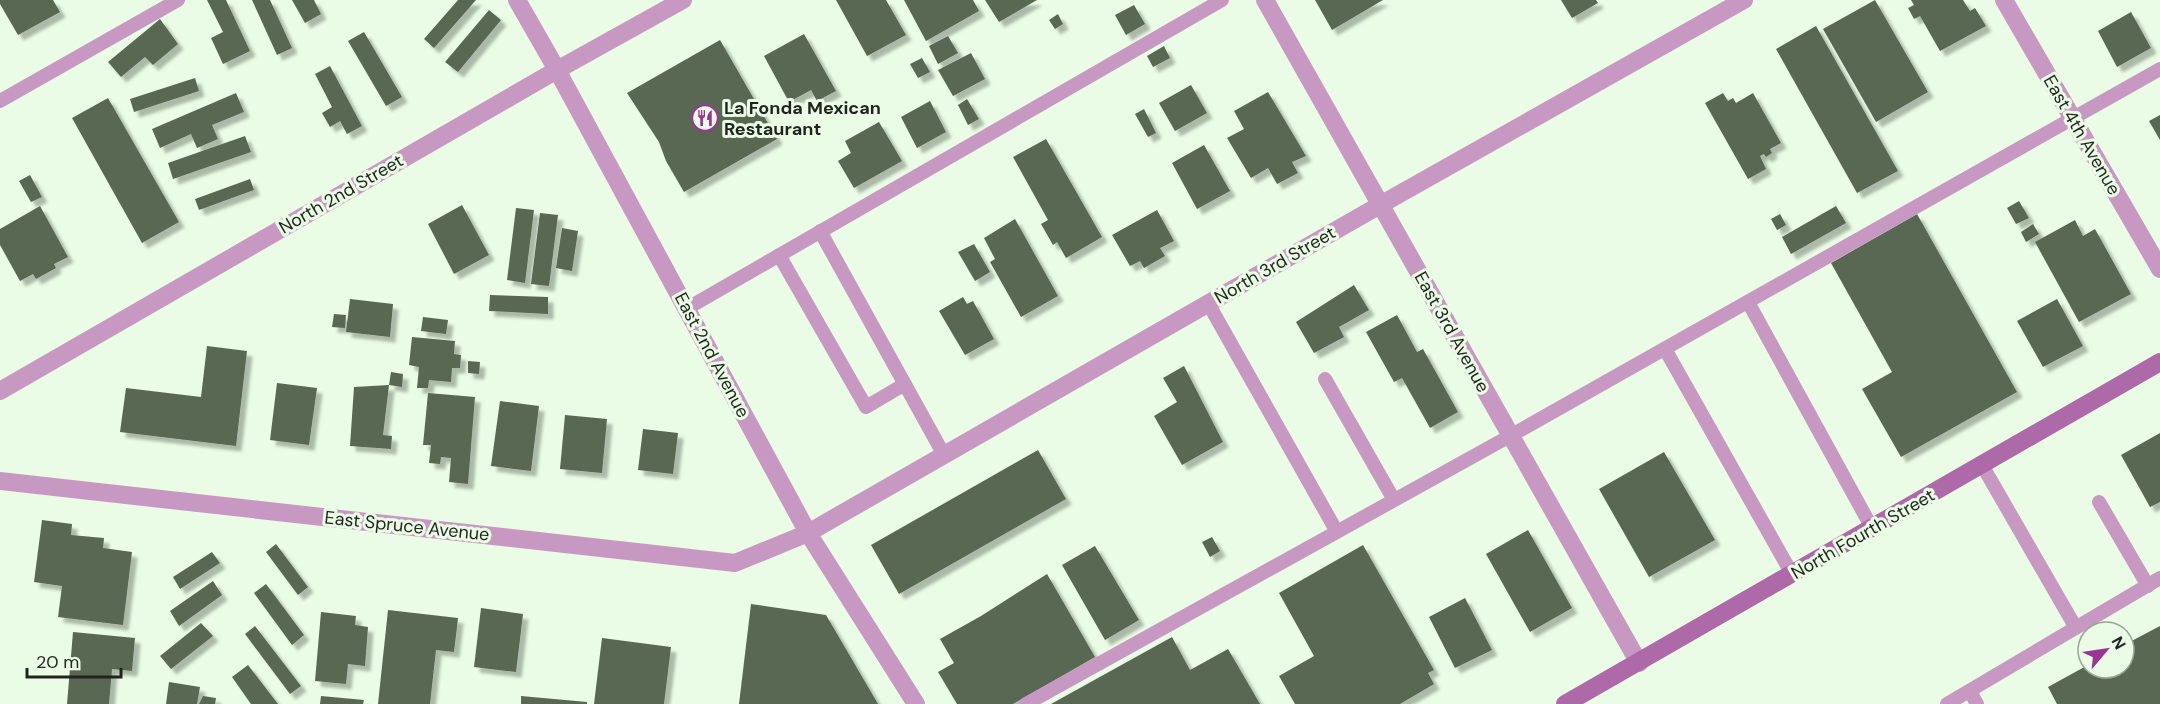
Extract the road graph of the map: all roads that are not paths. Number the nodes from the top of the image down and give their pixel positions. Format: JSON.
{"nodes":[{"id":1,"x":178,"y":0,"type":"edge"},
{"id":2,"x":517,"y":0,"type":"edge"},
{"id":3,"x":683,"y":0,"type":"edge"},
{"id":4,"x":1222,"y":0,"type":"edge"},
{"id":5,"x":1265,"y":0,"type":"edge"},
{"id":6,"x":1744,"y":0,"type":"edge"},
{"id":7,"x":2004,"y":0,"type":"edge"},
{"id":8,"x":2160,"y":69,"type":"edge"},
{"id":9,"x":557,"y":70,"type":"junction"},
{"id":10,"x":0,"y":101,"type":"edge"},
{"id":11,"x":2072,"y":118,"type":"junction"},
{"id":12,"x":1380,"y":205,"type":"junction"},
{"id":13,"x":820,"y":231,"type":"junction"},
{"id":14,"x":779,"y":255,"type":"junction"},
{"id":15,"x":2160,"y":269,"type":"edge"},
{"id":16,"x":1748,"y":302,"type":"junction"},
{"id":17,"x":1208,"y":303,"type":"junction"},
{"id":18,"x":686,"y":309,"type":"junction"},
{"id":19,"x":1665,"y":348,"type":"junction"},
{"id":20,"x":2160,"y":362,"type":"edge"},
{"id":21,"x":1325,"y":379,"type":"dead end"},
{"id":22,"x":904,"y":384,"type":"junction"},
{"id":23,"x":0,"y":391,"type":"edge"},
{"id":24,"x":1510,"y":436,"type":"junction"},
{"id":25,"x":944,"y":455,"type":"junction"},
{"id":26,"x":1982,"y":465,"type":"junction"},
{"id":27,"x":0,"y":481,"type":"edge"},
{"id":28,"x":1394,"y":501,"type":"junction"},
{"id":29,"x":2099,"y":502,"type":"dead end"},
{"id":30,"x":1872,"y":528,"type":"junction"},
{"id":31,"x":1337,"y":532,"type":"junction"},
{"id":32,"x":808,"y":533,"type":"junction"},
{"id":33,"x":1792,"y":574,"type":"junction"},
{"id":34,"x":2160,"y":579,"type":"edge"},
{"id":35,"x":2148,"y":586,"type":"junction"},
{"id":36,"x":2090,"y":620,"type":"edge"},
{"id":37,"x":2076,"y":628,"type":"joint"},
{"id":38,"x":1639,"y":663,"type":"junction"},
{"id":39,"x":1970,"y":691,"type":"junction"},
{"id":40,"x":916,"y":704,"type":"edge"},
{"id":41,"x":1026,"y":704,"type":"edge"},
{"id":42,"x":1565,"y":704,"type":"edge"},
{"id":43,"x":1947,"y":704,"type":"edge"},
{"id":44,"x":1977,"y":704,"type":"edge"}],
"edges":[{"from":1,"to":10,"type":"lane"},
{"from":2,"to":9,"type":"street","name":"East 2nd Avenue"},
{"from":3,"to":9,"type":"street","name":"North 2nd Street"},
{"from":4,"to":13,"type":"lane"},
{"from":5,"to":12,"type":"street","name":"East 3rd Avenue"},
{"from":6,"to":12,"type":"street","name":"North 3rd Street"},
{"from":7,"to":11,"type":"street","name":"East 4th Avenue"},
{"from":8,"to":11,"type":"lane"},
{"from":9,"to":18,"type":"street","name":"East 2nd Avenue"},
{"from":9,"to":23,"type":"street","name":"North 2nd Street"},
{"from":11,"to":15,"type":"street","name":"East 4th Avenue"},
{"from":11,"to":16,"type":"lane"},
{"from":12,"to":17,"type":"street","name":"North 3rd Street"},
{"from":12,"to":24,"type":"street","name":"East 3rd Avenue"},
{"from":13,"to":14,"type":"lane"},
{"from":13,"to":22,"type":"lane"},
{"from":14,"to":18,"type":"lane"},
{"from":14,"to":22,"type":"lane"},
{"from":16,"to":19,"type":"lane"},
{"from":16,"to":30,"type":"lane"},
{"from":17,"to":25,"type":"street","name":"North 3rd Street"},
{"from":17,"to":31,"type":"lane"},
{"from":18,"to":32,"type":"street","name":"East 2nd Avenue"},
{"from":19,"to":24,"type":"lane"},
{"from":19,"to":33,"type":"lane"},
{"from":20,"to":26,"type":"main road","name":"North Fourth Street"},
{"from":21,"to":28,"type":"lane"},
{"from":22,"to":25,"type":"lane"},
{"from":24,"to":28,"type":"lane"},
{"from":24,"to":38,"type":"street","name":"East 3rd Avenue"},
{"from":25,"to":32,"type":"street","name":"North 3rd Street"},
{"from":26,"to":30,"type":"main road","name":"North Fourth Street"},
{"from":26,"to":37,"type":"lane"},
{"from":27,"to":32,"type":"street","name":"East Spruce Avenue"},
{"from":28,"to":31,"type":"lane"},
{"from":29,"to":35,"type":"lane"},
{"from":30,"to":33,"type":"main road","name":"North Fourth Street"},
{"from":31,"to":41,"type":"lane"},
{"from":32,"to":40,"type":"street","name":"East 2nd Avenue"},
{"from":33,"to":38,"type":"main road","name":"North Fourth Street"},
{"from":34,"to":35,"type":"lane"},
{"from":35,"to":36,"type":"lane"},
{"from":37,"to":39,"type":"lane"},
{"from":38,"to":42,"type":"main road","name":"North Fourth Street"},
{"from":39,"to":43,"type":"lane"},
{"from":39,"to":44,"type":"lane"}]}
